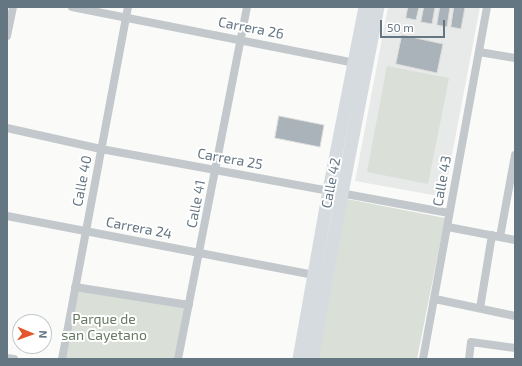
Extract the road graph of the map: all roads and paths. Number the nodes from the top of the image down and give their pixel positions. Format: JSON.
{"nodes":[{"id":1,"x":13,"y":7,"type":"edge"},
{"id":2,"x":72,"y":7,"type":"edge"},
{"id":3,"x":128,"y":7,"type":"edge"},
{"id":4,"x":247,"y":7,"type":"edge"},
{"id":5,"x":365,"y":7,"type":"edge"},
{"id":6,"x":378,"y":7,"type":"edge"},
{"id":7,"x":487,"y":7,"type":"edge"},
{"id":8,"x":126,"y":18,"type":"junction"},
{"id":9,"x":7,"y":36,"type":"edge"},
{"id":10,"x":241,"y":39,"type":"junction"},
{"id":11,"x":479,"y":52,"type":"junction"},
{"id":12,"x":515,"y":58,"type":"edge"},
{"id":13,"x":355,"y":63,"type":"junction"},
{"id":14,"x":7,"y":128,"type":"edge"},
{"id":15,"x":101,"y":148,"type":"junction"},
{"id":16,"x":515,"y":155,"type":"edge"},
{"id":17,"x":216,"y":169,"type":"junction"},
{"id":18,"x":336,"y":191,"type":"junction"},
{"id":19,"x":449,"y":213,"type":"junction"},
{"id":20,"x":7,"y":216,"type":"edge"},
{"id":21,"x":448,"y":227,"type":"junction"},
{"id":22,"x":85,"y":231,"type":"junction"},
{"id":23,"x":496,"y":236,"type":"junction"},
{"id":24,"x":515,"y":240,"type":"edge"},
{"id":25,"x":199,"y":253,"type":"junction"},
{"id":26,"x":314,"y":275,"type":"junction"},
{"id":27,"x":75,"y":287,"type":"junction"},
{"id":28,"x":435,"y":299,"type":"junction"},
{"id":29,"x":189,"y":305,"type":"junction"},
{"id":30,"x":480,"y":308,"type":"junction"},
{"id":31,"x":515,"y":316,"type":"edge"},
{"id":32,"x":515,"y":348,"type":"edge"},
{"id":33,"x":7,"y":358,"type":"edge"},
{"id":34,"x":14,"y":359,"type":"edge"},
{"id":35,"x":62,"y":359,"type":"edge"},
{"id":36,"x":178,"y":359,"type":"edge"},
{"id":37,"x":299,"y":359,"type":"edge"},
{"id":38,"x":312,"y":359,"type":"edge"},
{"id":39,"x":423,"y":359,"type":"edge"},
{"id":40,"x":469,"y":359,"type":"edge"}],
"edges":[{"from":1,"to":9,"type":"street"},
{"from":2,"to":8,"type":"street","name":"Carrera 26"},
{"from":3,"to":8,"type":"street","name":"Calle 40"},
{"from":4,"to":10,"type":"street","name":"Calle 41"},
{"from":5,"to":13,"type":"main road","name":"Calle 42"},
{"from":6,"to":18,"type":"main road","name":"Calle 42"},
{"from":7,"to":11,"type":"street","name":"Calle 43"},
{"from":8,"to":10,"type":"street","name":"Carrera 26"},
{"from":8,"to":15,"type":"street","name":"Calle 40"},
{"from":10,"to":13,"type":"street","name":"Carrera 26"},
{"from":10,"to":17,"type":"street","name":"Calle 41"},
{"from":11,"to":12,"type":"street"},
{"from":11,"to":19,"type":"street","name":"Calle 43"},
{"from":13,"to":18,"type":"main road","name":"Calle 42"},
{"from":14,"to":15,"type":"street","name":"Carrera 25"},
{"from":15,"to":17,"type":"street","name":"Carrera 25"},
{"from":15,"to":22,"type":"street","name":"Calle 40"},
{"from":16,"to":23,"type":"street"},
{"from":17,"to":18,"type":"street","name":"Carrera 25"},
{"from":17,"to":25,"type":"street","name":"Calle 41"},
{"from":18,"to":19,"type":"street","name":"Carrera 25"},
{"from":18,"to":26,"type":"main road","name":"Calle 42"},
{"from":18,"to":38,"type":"main road","name":"Calle 42"},
{"from":19,"to":21,"type":"street","name":"Calle 43"},
{"from":20,"to":22,"type":"street","name":"Carrera 24"},
{"from":21,"to":23,"type":"street"},
{"from":21,"to":28,"type":"street","name":"Calle 43"},
{"from":22,"to":25,"type":"street","name":"Carrera 24"},
{"from":22,"to":27,"type":"street","name":"Calle 40"},
{"from":23,"to":24,"type":"street"},
{"from":23,"to":30,"type":"street"},
{"from":25,"to":26,"type":"street","name":"Carrera 24"},
{"from":25,"to":29,"type":"street","name":"Calle 41"},
{"from":26,"to":37,"type":"main road","name":"Calle 42"},
{"from":27,"to":29,"type":"street"},
{"from":27,"to":35,"type":"street","name":"Calle 40"},
{"from":28,"to":30,"type":"street"},
{"from":28,"to":39,"type":"street","name":"Calle 43"},
{"from":29,"to":36,"type":"street","name":"Calle 41"},
{"from":30,"to":31,"type":"street"},
{"from":32,"to":40,"type":"street"},
{"from":33,"to":34,"type":"street"}]}
